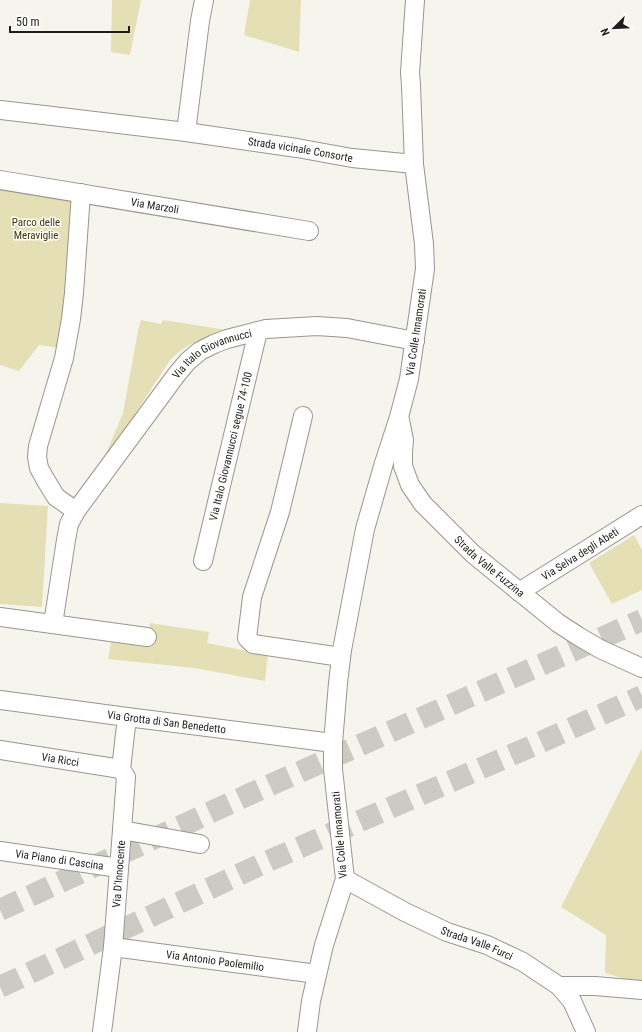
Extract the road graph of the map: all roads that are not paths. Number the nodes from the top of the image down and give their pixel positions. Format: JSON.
{"nodes":[{"id":1,"x":204,"y":0,"type":"edge"},
{"id":2,"x":415,"y":0,"type":"edge"},
{"id":3,"x":0,"y":110,"type":"edge"},
{"id":4,"x":186,"y":132,"type":"junction"},
{"id":5,"x":414,"y":164,"type":"junction"},
{"id":6,"x":0,"y":180,"type":"edge"},
{"id":7,"x":81,"y":192,"type":"junction"},
{"id":8,"x":310,"y":230,"type":"dead end"},
{"id":9,"x":258,"y":331,"type":"junction"},
{"id":10,"x":415,"y":341,"type":"junction"},
{"id":11,"x":303,"y":416,"type":"dead end"},
{"id":12,"x":399,"y":417,"type":"junction"},
{"id":13,"x":76,"y":511,"type":"junction"},
{"id":14,"x":642,"y":515,"type":"edge"},
{"id":15,"x":203,"y":560,"type":"dead end"},
{"id":16,"x":519,"y":592,"type":"junction"},
{"id":17,"x":0,"y":617,"type":"edge"},
{"id":18,"x":53,"y":624,"type":"junction"},
{"id":19,"x":147,"y":637,"type":"dead end"},
{"id":20,"x":341,"y":657,"type":"junction"},
{"id":21,"x":642,"y":668,"type":"edge"},
{"id":22,"x":0,"y":700,"type":"edge"},
{"id":23,"x":127,"y":717,"type":"junction"},
{"id":24,"x":333,"y":743,"type":"junction"},
{"id":25,"x":0,"y":750,"type":"edge"},
{"id":26,"x":121,"y":769,"type":"junction"},
{"id":27,"x":122,"y":830,"type":"junction"},
{"id":28,"x":200,"y":844,"type":"dead end"},
{"id":29,"x":0,"y":851,"type":"edge"},
{"id":30,"x":119,"y":868,"type":"junction"},
{"id":31,"x":345,"y":879,"type":"junction"},
{"id":32,"x":112,"y":947,"type":"junction"},
{"id":33,"x":318,"y":974,"type":"junction"},
{"id":34,"x":559,"y":986,"type":"junction"},
{"id":35,"x":642,"y":990,"type":"edge"},
{"id":36,"x":102,"y":1032,"type":"edge"},
{"id":37,"x":306,"y":1032,"type":"edge"},
{"id":38,"x":586,"y":1032,"type":"edge"}],
"edges":[{"from":1,"to":4,"type":"street"},
{"from":2,"to":5,"type":"street","name":"Via Colle Innamorati"},
{"from":3,"to":4,"type":"street","name":"Strada vicinale Consorte"},
{"from":4,"to":5,"type":"street","name":"Strada vicinale Consorte"},
{"from":5,"to":10,"type":"street","name":"Via Colle Innamorati"},
{"from":6,"to":7,"type":"street","name":"Via Marzoli"},
{"from":7,"to":8,"type":"street","name":"Via Marzoli"},
{"from":7,"to":13,"type":"street"},
{"from":9,"to":10,"type":"street","name":"Via Italo Giovannucci"},
{"from":9,"to":13,"type":"street","name":"Via Italo Giovannucci"},
{"from":9,"to":15,"type":"street","name":"Via Italo Giovannucci segue 74-100"},
{"from":10,"to":12,"type":"street","name":"Via Colle Innamorati"},
{"from":11,"to":20,"type":"street"},
{"from":12,"to":16,"type":"street","name":"Strada Valle Fuzzina"},
{"from":12,"to":20,"type":"street","name":"Via Colle Innamorati"},
{"from":13,"to":18,"type":"street","name":"Via Italo Giovannucci"},
{"from":14,"to":16,"type":"street","name":"Via Selva degli Abeti"},
{"from":16,"to":21,"type":"street","name":"Strada Valle Fuzzina"},
{"from":17,"to":18,"type":"street"},
{"from":18,"to":19,"type":"street"},
{"from":20,"to":24,"type":"street","name":"Via Colle Innamorati"},
{"from":22,"to":23,"type":"street","name":"Via Grotta di San Benedetto"},
{"from":23,"to":24,"type":"street","name":"Via Grotta di San Benedetto"},
{"from":23,"to":26,"type":"street","name":"Via D'Innocente"},
{"from":24,"to":31,"type":"street","name":"Via Colle Innamorati"},
{"from":25,"to":26,"type":"street","name":"Via Ricci"},
{"from":26,"to":27,"type":"street","name":"Via D'Innocente"},
{"from":27,"to":28,"type":"street"},
{"from":27,"to":30,"type":"street","name":"Via D'Innocente"},
{"from":29,"to":30,"type":"street","name":"Via Piano di Cascina"},
{"from":30,"to":32,"type":"street","name":"Via D'Innocente"},
{"from":31,"to":33,"type":"street","name":"Via Colle Innamorati"},
{"from":31,"to":34,"type":"street","name":"Strada Valle Furci"},
{"from":32,"to":33,"type":"street","name":"Via Antonio Paolemilio"},
{"from":32,"to":36,"type":"street","name":"Via D'Innocente"},
{"from":33,"to":37,"type":"street","name":"Via Colle Innamorati"},
{"from":34,"to":35,"type":"street"},
{"from":34,"to":38,"type":"street","name":"Strada Valle Furci"}]}
